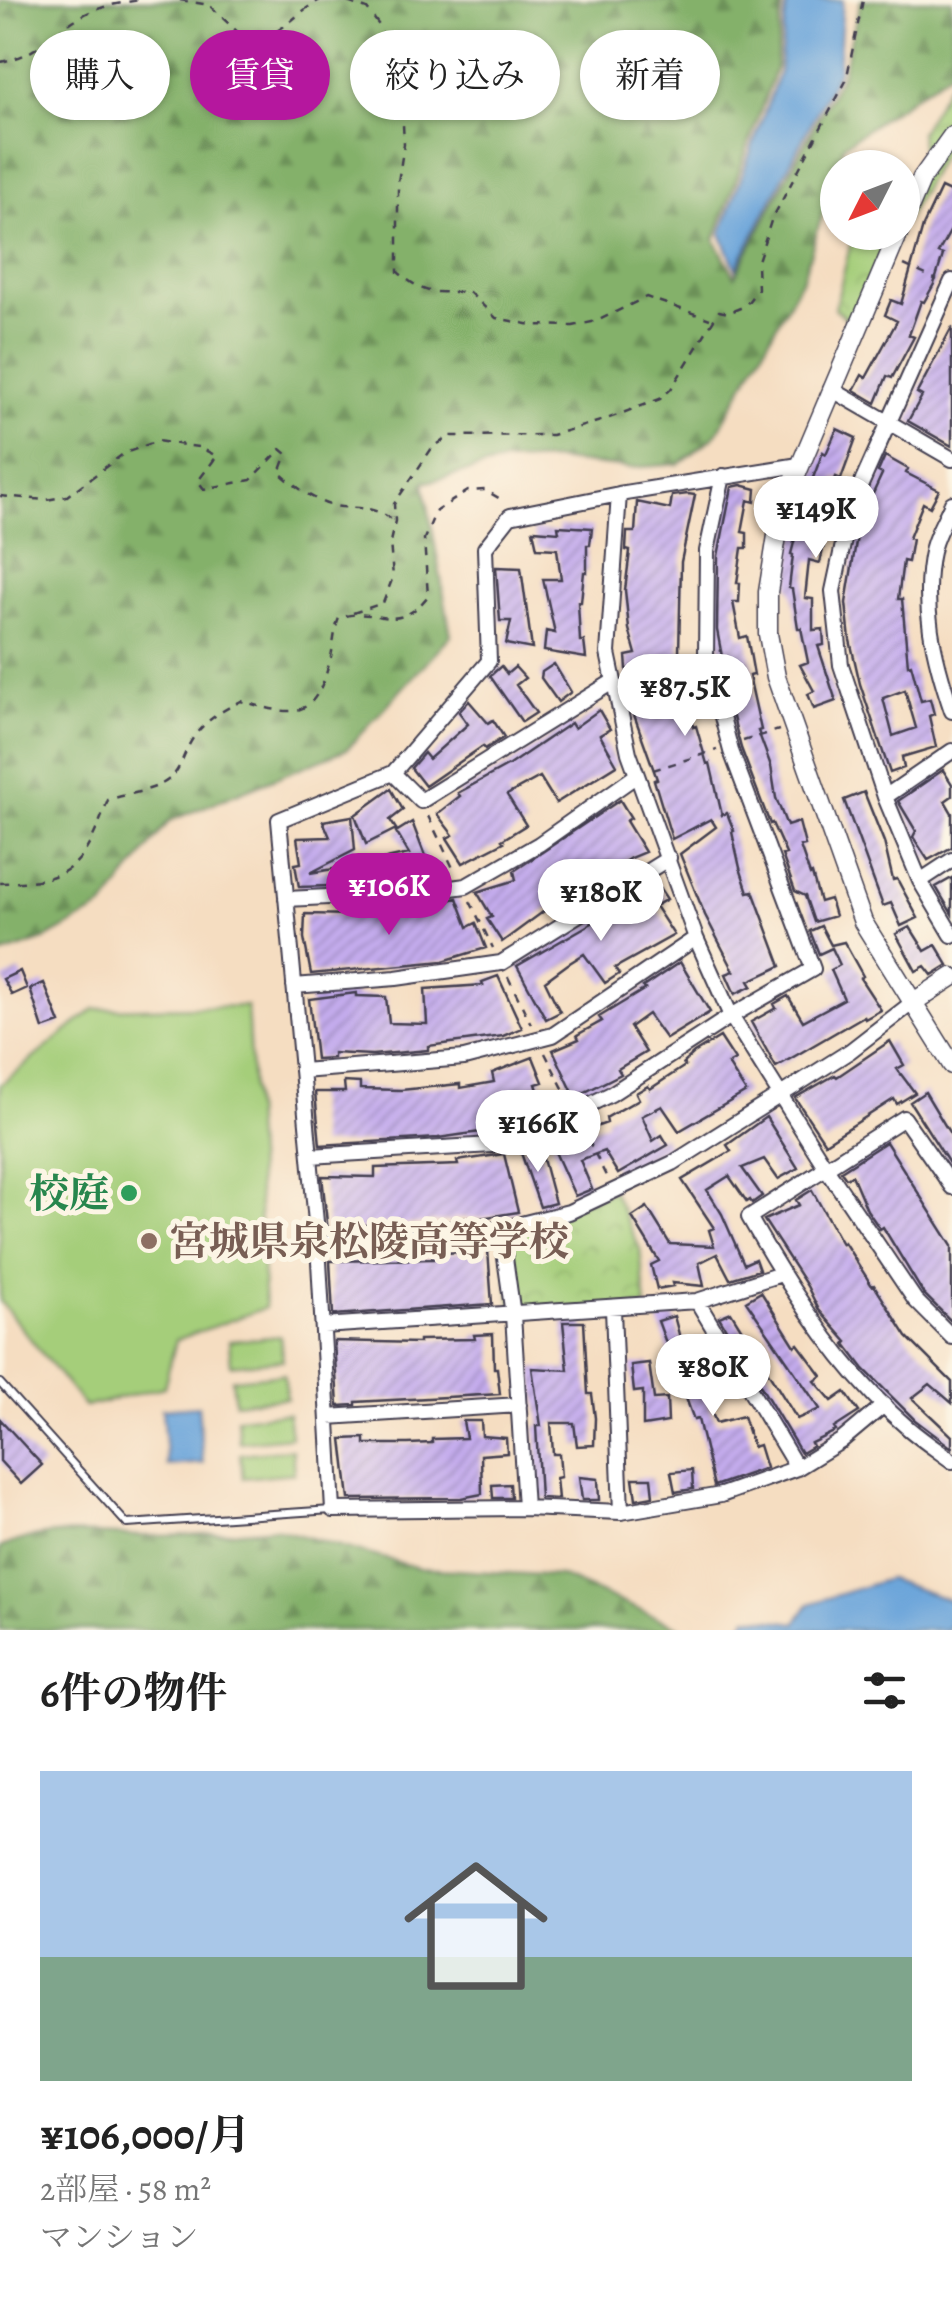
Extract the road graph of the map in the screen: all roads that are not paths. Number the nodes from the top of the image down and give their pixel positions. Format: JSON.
{"nodes":[{"id":1,"x":952,"y":136,"type":"edge"},
{"id":2,"x":920,"y":183,"type":"edge"},
{"id":3,"x":891,"y":250,"type":"edge"},
{"id":4,"x":951,"y":283,"type":"edge"},
{"id":5,"x":832,"y":389,"type":"junction"},
{"id":6,"x":890,"y":422,"type":"junction"},
{"id":7,"x":952,"y":459,"type":"edge"},
{"id":8,"x":799,"y":465,"type":"junction"},
{"id":9,"x":723,"y":476,"type":"junction"},
{"id":10,"x":619,"y":494,"type":"junction"},
{"id":11,"x":952,"y":503,"type":"edge"},
{"id":12,"x":614,"y":681,"type":"junction"},
{"id":13,"x":952,"y":711,"type":"edge"},
{"id":14,"x":952,"y":751,"type":"edge"},
{"id":15,"x":394,"y":772,"type":"junction"},
{"id":16,"x":637,"y":776,"type":"junction"},
{"id":17,"x":884,"y":797,"type":"junction"},
{"id":18,"x":669,"y":858,"type":"junction"},
{"id":19,"x":952,"y":860,"type":"edge"},
{"id":20,"x":920,"y":881,"type":"junction"},
{"id":21,"x":286,"y":899,"type":"junction"},
{"id":22,"x":952,"y":935,"type":"edge"},
{"id":23,"x":696,"y":938,"type":"junction"},
{"id":24,"x":952,"y":977,"type":"edge"},
{"id":25,"x":294,"y":986,"type":"junction"},
{"id":26,"x":912,"y":1003,"type":"junction"},
{"id":27,"x":731,"y":1016,"type":"junction"},
{"id":28,"x":952,"y":1065,"type":"edge"},
{"id":29,"x":302,"y":1071,"type":"junction"},
{"id":30,"x":779,"y":1094,"type":"junction"},
{"id":31,"x":310,"y":1156,"type":"junction"},
{"id":32,"x":826,"y":1168,"type":"junction"},
{"id":33,"x":952,"y":1188,"type":"edge"},
{"id":34,"x":501,"y":1229,"type":"junction"},
{"id":35,"x":318,"y":1244,"type":"junction"},
{"id":36,"x":781,"y":1274,"type":"junction"},
{"id":37,"x":697,"y":1300,"type":"junction"},
{"id":38,"x":613,"y":1308,"type":"junction"},
{"id":39,"x":513,"y":1315,"type":"junction"},
{"id":40,"x":323,"y":1326,"type":"junction"},
{"id":41,"x":952,"y":1337,"type":"edge"},
{"id":42,"x":0,"y":1383,"type":"edge"},
{"id":43,"x":884,"y":1404,"type":"junction"},
{"id":44,"x":518,"y":1405,"type":"junction"},
{"id":45,"x":328,"y":1417,"type":"junction"},
{"id":46,"x":952,"y":1460,"type":"edge"},
{"id":47,"x":796,"y":1468,"type":"junction"},
{"id":48,"x":525,"y":1508,"type":"junction"},
{"id":49,"x":333,"y":1510,"type":"junction"},
{"id":50,"x":621,"y":1512,"type":"junction"}],
"edges":[{"from":1,"to":2,"type":"street"},
{"from":3,"to":5,"type":"street"},
{"from":4,"to":6,"type":"street"},
{"from":5,"to":6,"type":"street"},
{"from":5,"to":8,"type":"street"},
{"from":6,"to":7,"type":"street"},
{"from":6,"to":17,"type":"street"},
{"from":8,"to":9,"type":"street"},
{"from":8,"to":26,"type":"street"},
{"from":9,"to":10,"type":"street"},
{"from":9,"to":27,"type":"street"},
{"from":10,"to":12,"type":"street"},
{"from":10,"to":15,"type":"street"},
{"from":11,"to":13,"type":"street"},
{"from":12,"to":15,"type":"street"},
{"from":12,"to":16,"type":"street"},
{"from":14,"to":17,"type":"street"},
{"from":15,"to":21,"type":"street"},
{"from":16,"to":18,"type":"street"},
{"from":16,"to":21,"type":"street"},
{"from":17,"to":20,"type":"street"},
{"from":18,"to":23,"type":"street"},
{"from":18,"to":25,"type":"street"},
{"from":19,"to":20,"type":"street"},
{"from":20,"to":22,"type":"street"},
{"from":21,"to":25,"type":"street"},
{"from":23,"to":27,"type":"street"},
{"from":23,"to":29,"type":"street"},
{"from":24,"to":26,"type":"street"},
{"from":25,"to":29,"type":"street"},
{"from":26,"to":28,"type":"street"},
{"from":26,"to":30,"type":"street"},
{"from":27,"to":30,"type":"street"},
{"from":27,"to":31,"type":"street"},
{"from":29,"to":31,"type":"street"},
{"from":30,"to":32,"type":"street"},
{"from":30,"to":34,"type":"street"},
{"from":31,"to":35,"type":"street"},
{"from":32,"to":33,"type":"street"},
{"from":32,"to":36,"type":"street"},
{"from":32,"to":41,"type":"street"},
{"from":34,"to":35,"type":"street"},
{"from":34,"to":39,"type":"street"},
{"from":35,"to":40,"type":"street"},
{"from":36,"to":37,"type":"street"},
{"from":36,"to":43,"type":"street"},
{"from":37,"to":38,"type":"street"},
{"from":37,"to":47,"type":"street"},
{"from":38,"to":39,"type":"street"},
{"from":38,"to":50,"type":"street"},
{"from":39,"to":40,"type":"street"},
{"from":39,"to":44,"type":"street"},
{"from":40,"to":45,"type":"street"},
{"from":42,"to":49,"type":"lane"},
{"from":43,"to":46,"type":"street"},
{"from":43,"to":47,"type":"street"},
{"from":44,"to":45,"type":"street"},
{"from":44,"to":48,"type":"street"},
{"from":45,"to":49,"type":"street"},
{"from":47,"to":50,"type":"street"},
{"from":48,"to":49,"type":"street"},
{"from":48,"to":50,"type":"street"}]}
